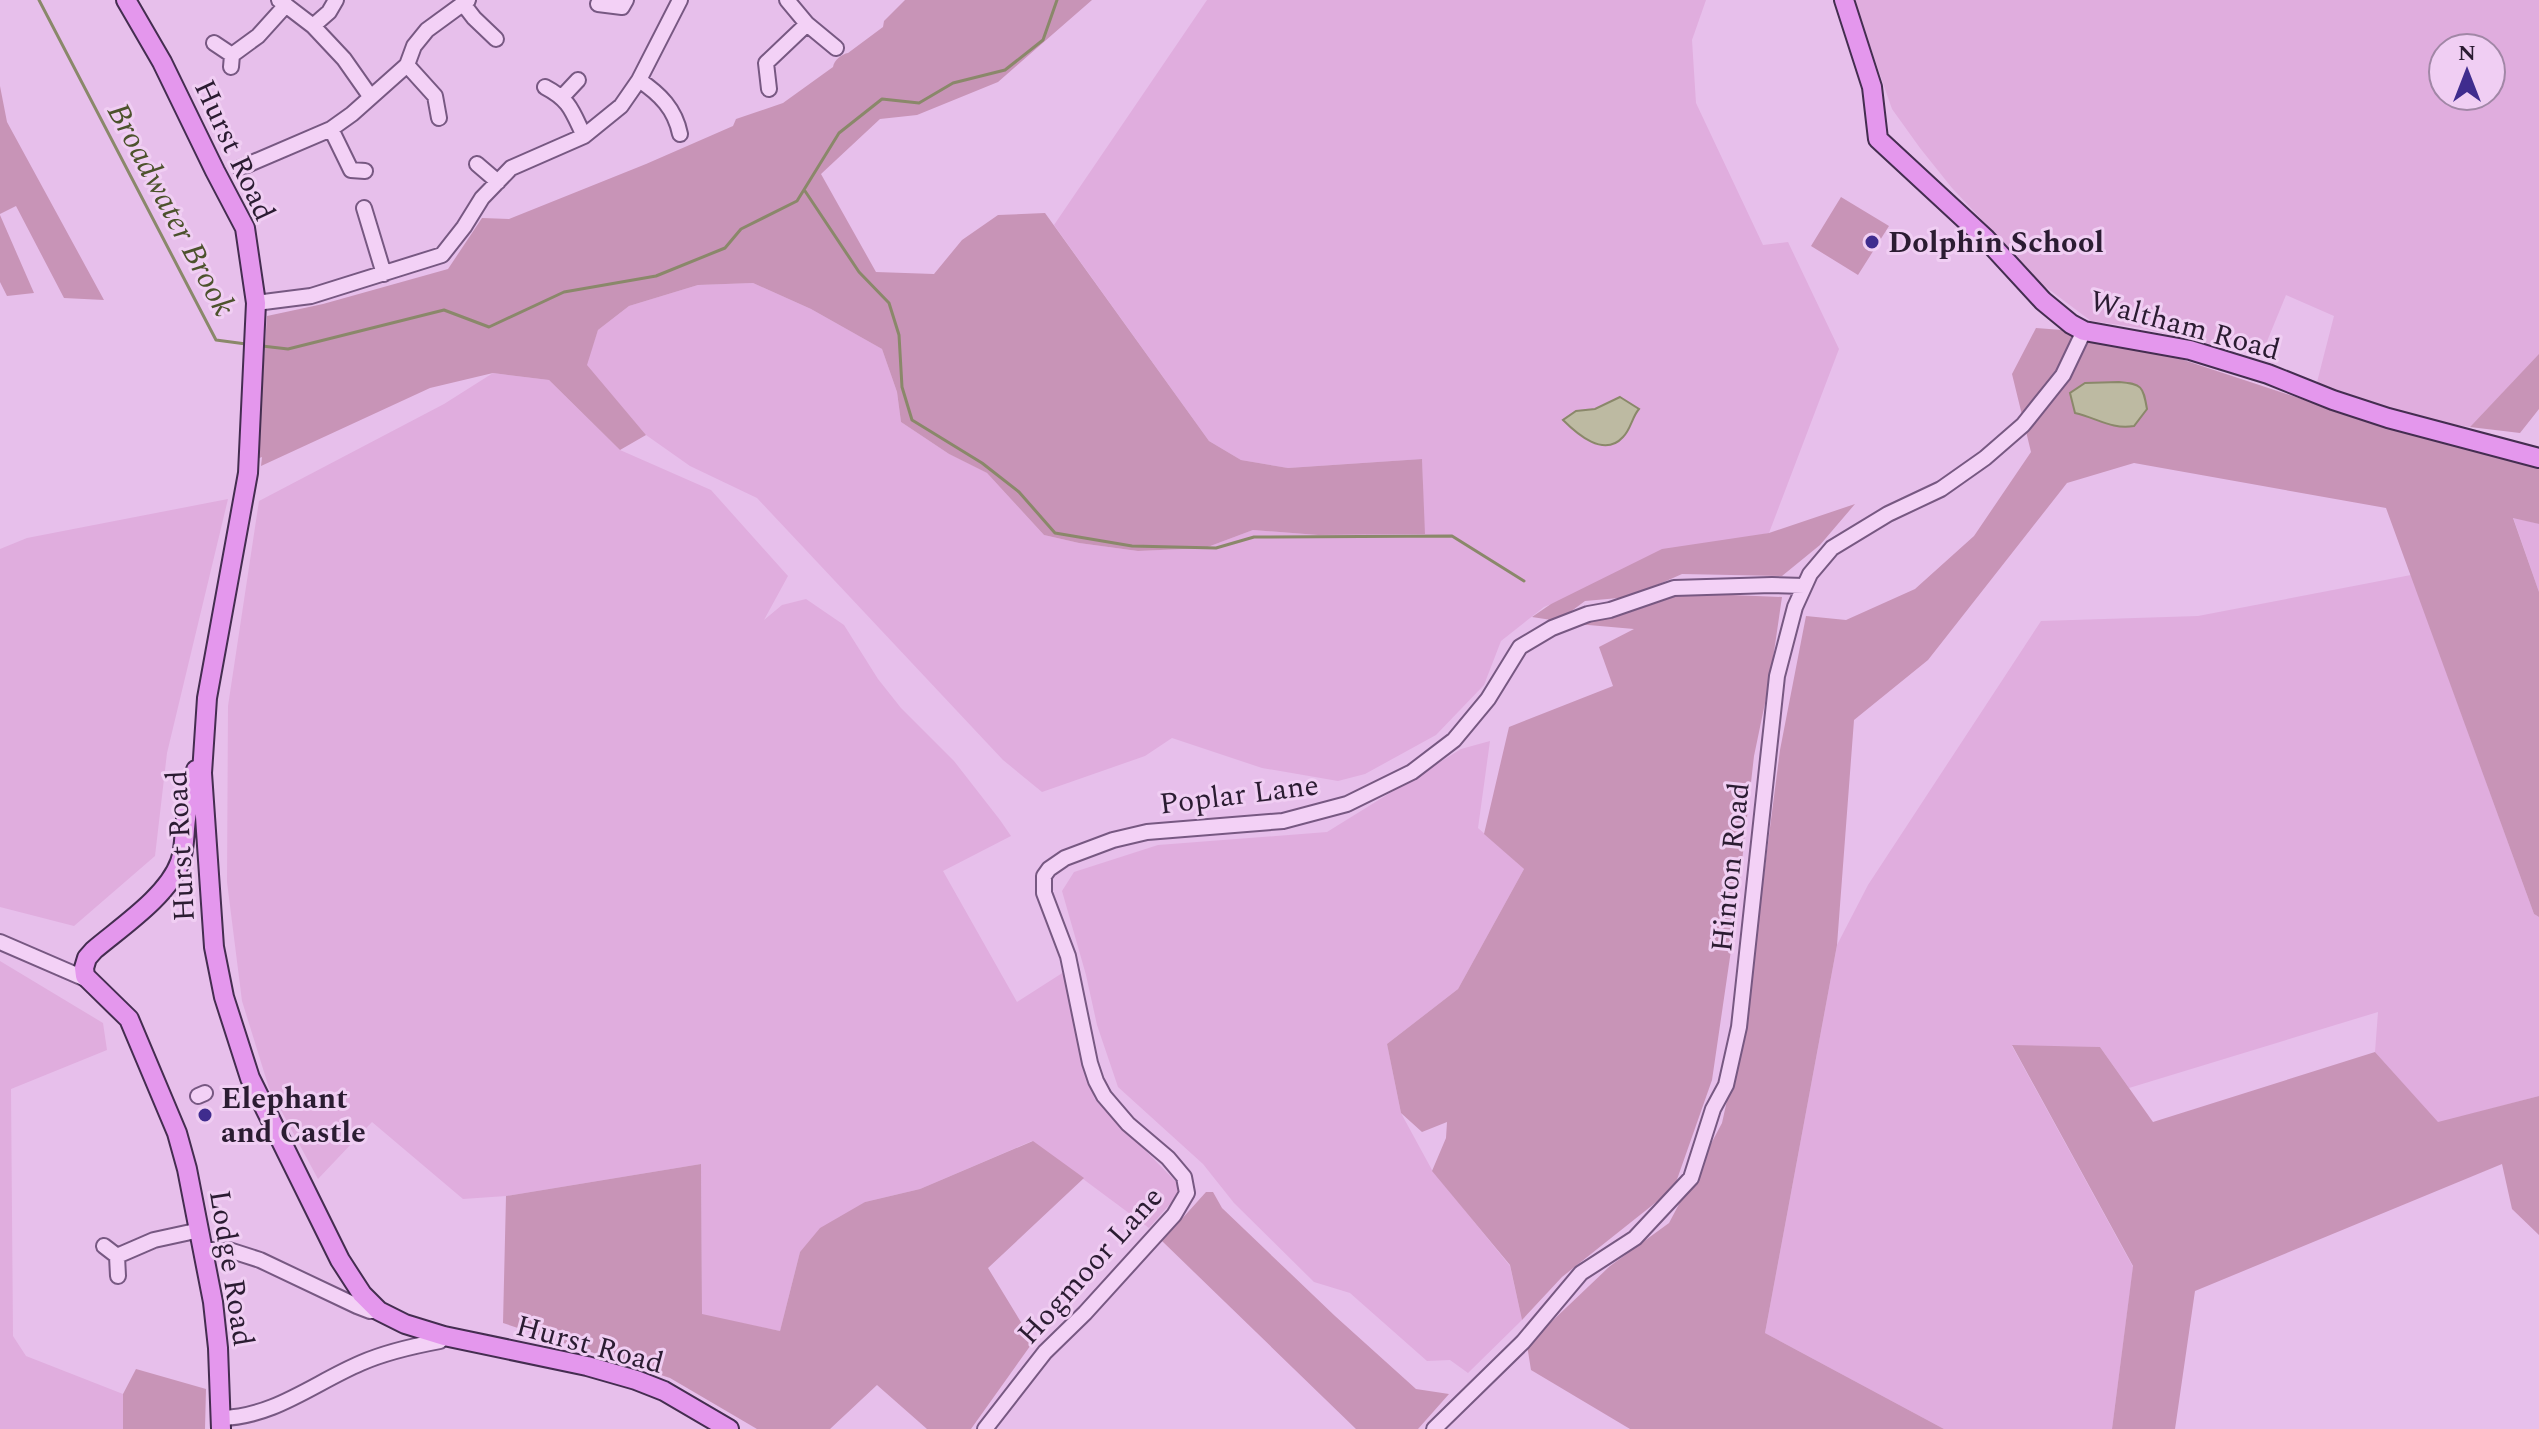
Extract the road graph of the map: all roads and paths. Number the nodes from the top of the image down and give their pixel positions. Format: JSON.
{"nodes":[{"id":1,"x":126,"y":0,"type":"edge"},
{"id":2,"x":336,"y":0,"type":"edge"},
{"id":3,"x":626,"y":0,"type":"edge"},
{"id":4,"x":680,"y":0,"type":"edge"},
{"id":5,"x":787,"y":0,"type":"edge"},
{"id":6,"x":1844,"y":0,"type":"edge"},
{"id":7,"x":282,"y":2,"type":"edge"},
{"id":8,"x":466,"y":2,"type":"edge"},
{"id":9,"x":598,"y":4,"type":"dead end"},
{"id":10,"x":807,"y":24,"type":"junction"},
{"id":11,"x":313,"y":26,"type":"junction"},
{"id":12,"x":492,"y":29,"type":"dead end"},
{"id":13,"x":214,"y":43,"type":"dead end"},
{"id":14,"x":836,"y":48,"type":"dead end"},
{"id":15,"x":407,"y":65,"type":"junction"},
{"id":16,"x":578,"y":80,"type":"dead end"},
{"id":17,"x":639,"y":80,"type":"junction"},
{"id":18,"x":545,"y":87,"type":"dead end"},
{"id":19,"x":769,"y":89,"type":"dead end"},
{"id":20,"x":370,"y":96,"type":"junction"},
{"id":21,"x":563,"y":96,"type":"junction"},
{"id":22,"x":439,"y":118,"type":"dead end"},
{"id":23,"x":331,"y":129,"type":"junction"},
{"id":24,"x":680,"y":134,"type":"dead end"},
{"id":25,"x":584,"y":136,"type":"junction"},
{"id":26,"x":477,"y":164,"type":"dead end"},
{"id":27,"x":240,"y":168,"type":"dead end"},
{"id":28,"x":365,"y":171,"type":"dead end"},
{"id":29,"x":498,"y":182,"type":"junction"},
{"id":30,"x":364,"y":208,"type":"dead end"},
{"id":31,"x":384,"y":274,"type":"junction"},
{"id":32,"x":256,"y":303,"type":"junction"},
{"id":33,"x":2084,"y":331,"type":"junction"},
{"id":34,"x":2539,"y":458,"type":"edge"},
{"id":35,"x":1804,"y":586,"type":"junction"},
{"id":36,"x":203,"y":755,"type":"junction"},
{"id":37,"x":182,"y":851,"type":"junction"},
{"id":38,"x":208,"y":853,"type":"junction"},
{"id":39,"x":1044,"y":876,"type":"joint"},
{"id":40,"x":0,"y":942,"type":"edge"},
{"id":41,"x":87,"y":958,"type":"junction"},
{"id":42,"x":55,"y":965,"type":"junction"},
{"id":43,"x":88,"y":980,"type":"junction"},
{"id":44,"x":200,"y":1230,"type":"junction"},
{"id":45,"x":104,"y":1246,"type":"dead end"},
{"id":46,"x":203,"y":1250,"type":"junction"},
{"id":47,"x":117,"y":1256,"type":"junction"},
{"id":48,"x":118,"y":1276,"type":"dead end"},
{"id":49,"x":353,"y":1281,"type":"junction"},
{"id":50,"x":336,"y":1294,"type":"junction"},
{"id":51,"x":379,"y":1311,"type":"junction"},
{"id":52,"x":413,"y":1337,"type":"junction"},
{"id":53,"x":221,"y":1424,"type":"edge"},
{"id":54,"x":729,"y":1429,"type":"edge"},
{"id":55,"x":985,"y":1429,"type":"edge"},
{"id":56,"x":1434,"y":1429,"type":"edge"}],
"edges":[{"from":1,"to":32,"type":"main road","name":"Hurst Road"},
{"from":2,"to":11,"type":"street"},
{"from":3,"to":9,"type":"street"},
{"from":4,"to":17,"type":"street"},
{"from":5,"to":10,"type":"street"},
{"from":6,"to":33,"type":"main road","name":"Waltham Road"},
{"from":7,"to":11,"type":"street"},
{"from":7,"to":13,"type":"street"},
{"from":8,"to":12,"type":"street"},
{"from":8,"to":15,"type":"street"},
{"from":10,"to":14,"type":"street"},
{"from":10,"to":19,"type":"street"},
{"from":11,"to":20,"type":"street"},
{"from":15,"to":20,"type":"street"},
{"from":15,"to":22,"type":"street"},
{"from":16,"to":21,"type":"street"},
{"from":17,"to":24,"type":"street"},
{"from":17,"to":25,"type":"street"},
{"from":18,"to":21,"type":"street"},
{"from":20,"to":23,"type":"street"},
{"from":21,"to":25,"type":"street"},
{"from":23,"to":27,"type":"street"},
{"from":23,"to":28,"type":"street"},
{"from":25,"to":29,"type":"street"},
{"from":26,"to":29,"type":"street"},
{"from":29,"to":31,"type":"street"},
{"from":30,"to":31,"type":"street"},
{"from":31,"to":32,"type":"street"},
{"from":32,"to":36,"type":"main road","name":"Hurst Road"},
{"from":33,"to":34,"type":"main road","name":"Waltham Road"},
{"from":33,"to":35,"type":"street","name":"Hinton Road"},
{"from":35,"to":39,"type":"street","name":"Poplar Lane"},
{"from":35,"to":56,"type":"street","name":"Hinton Road"},
{"from":36,"to":37,"type":"main road"},
{"from":36,"to":38,"type":"main road","name":"Hurst Road"},
{"from":37,"to":38,"type":"main road"},
{"from":37,"to":41,"type":"main road"},
{"from":38,"to":49,"type":"main road","name":"Hurst Road"},
{"from":39,"to":55,"type":"street","name":"Hogmoor Lane"},
{"from":40,"to":42,"type":"street"},
{"from":41,"to":42,"type":"street"},
{"from":41,"to":43,"type":"main road"},
{"from":42,"to":43,"type":"street"},
{"from":43,"to":44,"type":"main road","name":"Lodge Road"},
{"from":44,"to":46,"type":"main road","name":"Lodge Road"},
{"from":44,"to":47,"type":"street"},
{"from":45,"to":47,"type":"street"},
{"from":46,"to":50,"type":"street"},
{"from":46,"to":53,"type":"main road","name":"Lodge Road"},
{"from":47,"to":48,"type":"street"},
{"from":49,"to":50,"type":"street"},
{"from":49,"to":51,"type":"main road","name":"Hurst Road"},
{"from":50,"to":51,"type":"street"},
{"from":51,"to":52,"type":"main road","name":"Hurst Road"},
{"from":52,"to":53,"type":"street"},
{"from":52,"to":54,"type":"main road","name":"Hurst Road"}]}
